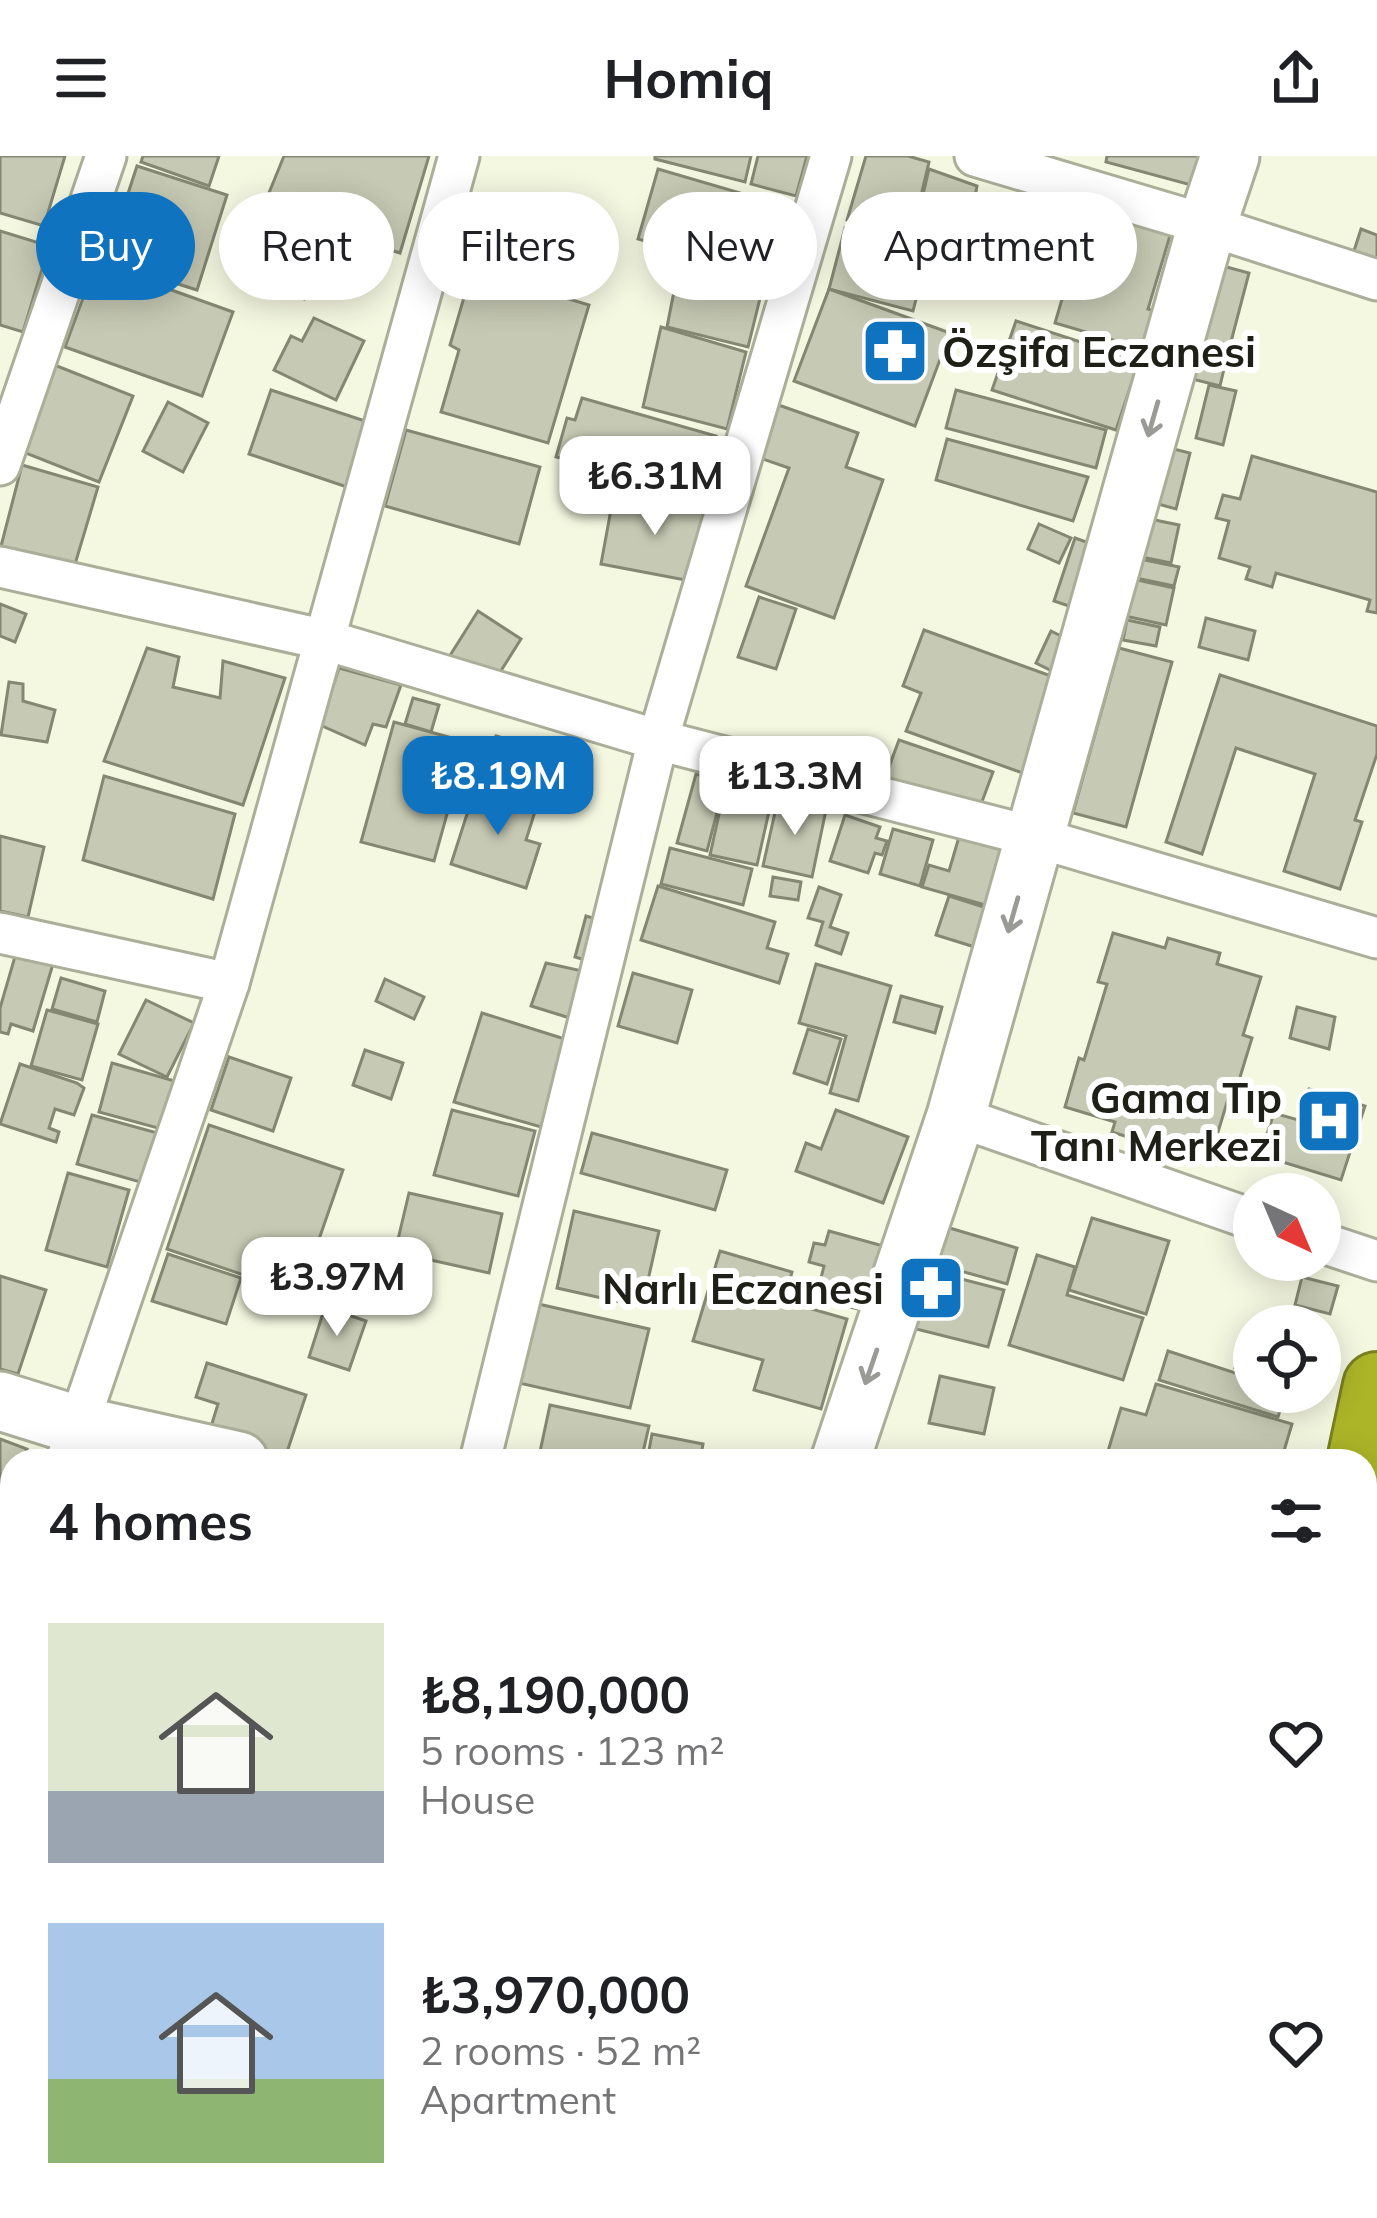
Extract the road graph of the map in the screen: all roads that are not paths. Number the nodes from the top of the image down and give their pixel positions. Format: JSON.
{"nodes":[{"id":1,"x":106,"y":156,"type":"edge"},
{"id":2,"x":458,"y":156,"type":"edge"},
{"id":3,"x":831,"y":156,"type":"edge"},
{"id":4,"x":975,"y":156,"type":"edge"},
{"id":5,"x":1230,"y":156,"type":"edge"},
{"id":6,"x":1208,"y":225,"type":"junction"},
{"id":7,"x":1377,"y":280,"type":"edge"},
{"id":8,"x":0,"y":464,"type":"edge"},
{"id":9,"x":0,"y":568,"type":"edge"},
{"id":10,"x":326,"y":640,"type":"junction"},
{"id":11,"x":658,"y":740,"type":"junction"},
{"id":12,"x":1034,"y":837,"type":"junction"},
{"id":13,"x":0,"y":933,"type":"edge"},
{"id":14,"x":1377,"y":938,"type":"edge"},
{"id":15,"x":229,"y":983,"type":"junction"},
{"id":16,"x":956,"y":1116,"type":"junction"},
{"id":17,"x":1233,"y":1213,"type":"edge"},
{"id":18,"x":1341,"y":1249,"type":"edge"},
{"id":19,"x":1377,"y":1261,"type":"edge"},
{"id":20,"x":1377,"y":1386,"type":"edge"},
{"id":21,"x":0,"y":1401,"type":"edge"},
{"id":22,"x":72,"y":1443,"type":"edge"},
{"id":23,"x":128,"y":1449,"type":"edge"},
{"id":24,"x":483,"y":1449,"type":"edge"},
{"id":25,"x":844,"y":1449,"type":"edge"},
{"id":26,"x":1364,"y":1449,"type":"edge"}],
"edges":[{"from":1,"to":8,"type":"street"},
{"from":2,"to":10,"type":"street"},
{"from":3,"to":11,"type":"street"},
{"from":4,"to":6,"type":"street"},
{"from":5,"to":6,"type":"street"},
{"from":6,"to":7,"type":"street"},
{"from":6,"to":12,"type":"street","one_way":true},
{"from":9,"to":10,"type":"street"},
{"from":10,"to":11,"type":"street"},
{"from":10,"to":15,"type":"street"},
{"from":11,"to":12,"type":"street"},
{"from":11,"to":24,"type":"street"},
{"from":12,"to":14,"type":"street"},
{"from":12,"to":16,"type":"street","one_way":true},
{"from":13,"to":15,"type":"street"},
{"from":15,"to":22,"type":"street"},
{"from":16,"to":17,"type":"street"},
{"from":16,"to":25,"type":"street","one_way":true},
{"from":18,"to":19,"type":"street"},
{"from":20,"to":26,"type":"highway"},
{"from":21,"to":22,"type":"street"},
{"from":22,"to":23,"type":"street"}]}
